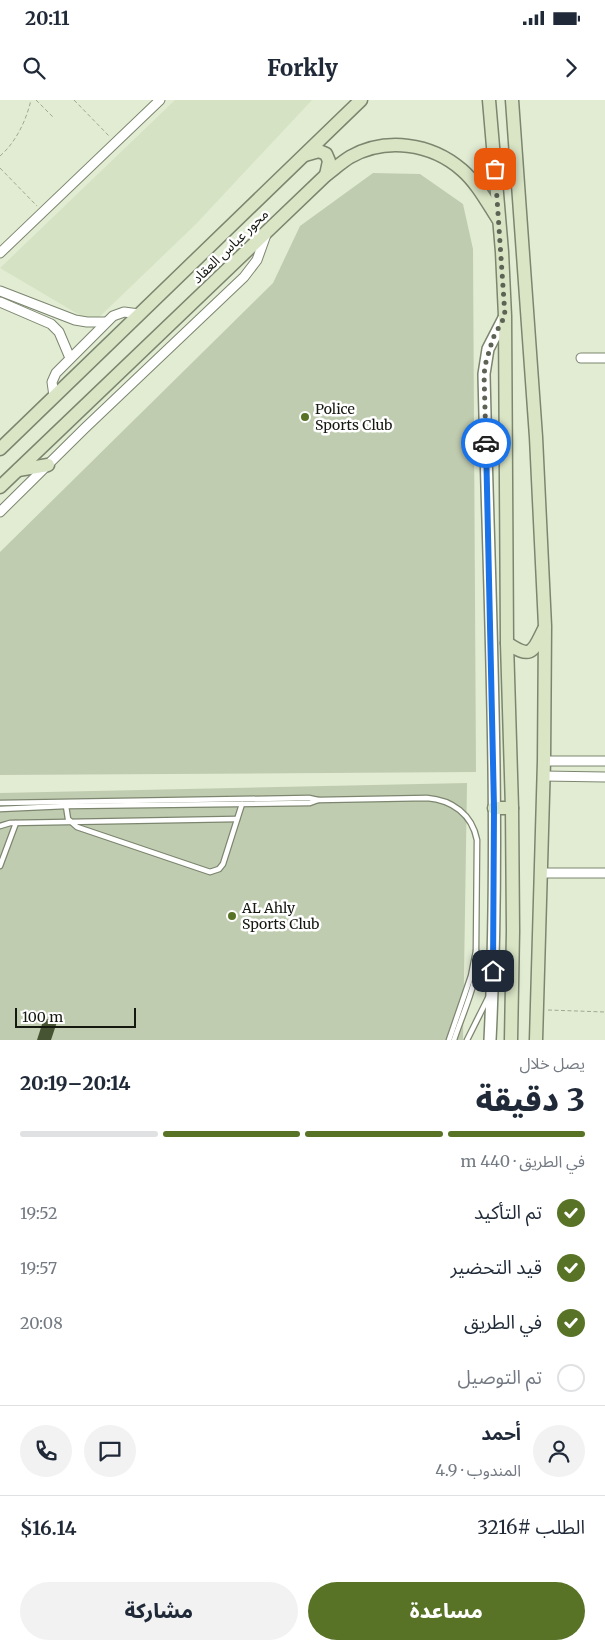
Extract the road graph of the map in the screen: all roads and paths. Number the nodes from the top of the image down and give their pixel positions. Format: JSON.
{"nodes":[{"id":1,"x":31,"y":100,"type":"edge"},
{"id":2,"x":36,"y":100,"type":"edge"},
{"id":3,"x":74,"y":100,"type":"edge"},
{"id":4,"x":160,"y":100,"type":"edge"},
{"id":5,"x":361,"y":100,"type":"edge"},
{"id":6,"x":489,"y":100,"type":"edge"},
{"id":7,"x":512,"y":100,"type":"edge"},
{"id":8,"x":54,"y":118,"type":"dead end"},
{"id":9,"x":116,"y":143,"type":"junction"},
{"id":10,"x":303,"y":155,"type":"junction"},
{"id":11,"x":0,"y":156,"type":"edge"},
{"id":12,"x":0,"y":168,"type":"edge"},
{"id":13,"x":326,"y":175,"type":"junction"},
{"id":14,"x":43,"y":212,"type":"junction"},
{"id":15,"x":499,"y":221,"type":"junction"},
{"id":16,"x":267,"y":231,"type":"junction"},
{"id":17,"x":0,"y":253,"type":"edge"},
{"id":18,"x":0,"y":291,"type":"edge"},
{"id":19,"x":18,"y":298,"type":"junction"},
{"id":20,"x":0,"y":302,"type":"edge"},
{"id":21,"x":38,"y":305,"type":"junction"},
{"id":22,"x":14,"y":308,"type":"junction"},
{"id":23,"x":139,"y":314,"type":"junction"},
{"id":24,"x":34,"y":316,"type":"junction"},
{"id":25,"x":505,"y":316,"type":"junction"},
{"id":26,"x":106,"y":322,"type":"junction"},
{"id":27,"x":70,"y":358,"type":"junction"},
{"id":28,"x":581,"y":358,"type":"dead end"},
{"id":29,"x":605,"y":358,"type":"edge"},
{"id":30,"x":54,"y":396,"type":"junction"},
{"id":31,"x":0,"y":449,"type":"edge"},
{"id":32,"x":48,"y":465,"type":"junction"},
{"id":33,"x":18,"y":470,"type":"junction"},
{"id":34,"x":0,"y":487,"type":"edge"},
{"id":35,"x":0,"y":512,"type":"edge"},
{"id":36,"x":545,"y":626,"type":"junction"},
{"id":37,"x":507,"y":643,"type":"junction"},
{"id":38,"x":544,"y":761,"type":"junction"},
{"id":39,"x":605,"y":761,"type":"edge"},
{"id":40,"x":543,"y":776,"type":"junction"},
{"id":41,"x":605,"y":777,"type":"edge"},
{"id":42,"x":318,"y":800,"type":"junction"},
{"id":43,"x":0,"y":803,"type":"edge"},
{"id":44,"x":242,"y":804,"type":"junction"},
{"id":45,"x":66,"y":806,"type":"junction"},
{"id":46,"x":494,"y":808,"type":"junction"},
{"id":47,"x":512,"y":808,"type":"junction"},
{"id":48,"x":0,"y":809,"type":"edge"},
{"id":49,"x":237,"y":819,"type":"junction"},
{"id":50,"x":70,"y":822,"type":"junction"},
{"id":51,"x":16,"y":823,"type":"junction"},
{"id":52,"x":0,"y":826,"type":"edge"},
{"id":53,"x":0,"y":866,"type":"edge"},
{"id":54,"x":541,"y":873,"type":"junction"},
{"id":55,"x":605,"y":873,"type":"edge"},
{"id":56,"x":476,"y":950,"type":"junction"},
{"id":57,"x":493,"y":988,"type":"junction"},
{"id":58,"x":537,"y":1010,"type":"junction"},
{"id":59,"x":605,"y":1012,"type":"edge"},
{"id":60,"x":449,"y":1040,"type":"edge"},
{"id":61,"x":454,"y":1040,"type":"edge"},
{"id":62,"x":467,"y":1040,"type":"edge"},
{"id":63,"x":490,"y":1040,"type":"edge"},
{"id":64,"x":511,"y":1040,"type":"edge"},
{"id":65,"x":536,"y":1040,"type":"edge"}],
"edges":[{"from":1,"to":11,"type":"path"},
{"from":2,"to":8,"type":"path"},
{"from":3,"to":9,"type":"path"},
{"from":4,"to":9,"type":"street"},
{"from":5,"to":10,"type":"main road","name":"محور عباس العقاد"},
{"from":6,"to":15,"type":"main road"},
{"from":7,"to":36,"type":"main road"},
{"from":9,"to":14,"type":"street"},
{"from":10,"to":13,"type":"main road"},
{"from":10,"to":23,"type":"main road","name":"محور عباس العقاد"},
{"from":12,"to":14,"type":"path"},
{"from":13,"to":15,"type":"main road","name":"محور عباس العقاد"},
{"from":13,"to":16,"type":"main road","name":"محور عباس العقاد"},
{"from":14,"to":17,"type":"street"},
{"from":15,"to":25,"type":"main road"},
{"from":16,"to":32,"type":"street"},
{"from":16,"to":33,"type":"main road","name":"محور عباس العقاد"},
{"from":18,"to":19,"type":"street"},
{"from":19,"to":21,"type":"street"},
{"from":19,"to":22,"type":"street"},
{"from":20,"to":22,"type":"street"},
{"from":21,"to":24,"type":"street"},
{"from":21,"to":26,"type":"street"},
{"from":22,"to":24,"type":"street"},
{"from":23,"to":26,"type":"street"},
{"from":23,"to":30,"type":"main road","name":"محور عباس العقاد"},
{"from":24,"to":27,"type":"street"},
{"from":25,"to":37,"type":"main road"},
{"from":25,"to":46,"type":"street"},
{"from":26,"to":27,"type":"street"},
{"from":27,"to":30,"type":"street"},
{"from":28,"to":29,"type":"street"},
{"from":30,"to":31,"type":"main road","name":"محور عباس العقاد"},
{"from":32,"to":33,"type":"main road"},
{"from":32,"to":35,"type":"street"},
{"from":33,"to":34,"type":"main road","name":"محور عباس العقاد"},
{"from":36,"to":37,"type":"main road"},
{"from":36,"to":38,"type":"main road"},
{"from":37,"to":47,"type":"main road"},
{"from":38,"to":39,"type":"street"},
{"from":38,"to":40,"type":"main road"},
{"from":40,"to":41,"type":"street"},
{"from":40,"to":54,"type":"main road"},
{"from":42,"to":43,"type":"lane"},
{"from":42,"to":44,"type":"lane"},
{"from":42,"to":56,"type":"lane"},
{"from":44,"to":45,"type":"lane"},
{"from":44,"to":49,"type":"lane"},
{"from":45,"to":48,"type":"lane"},
{"from":45,"to":50,"type":"lane"},
{"from":46,"to":47,"type":"main road"},
{"from":46,"to":57,"type":"street"},
{"from":47,"to":64,"type":"main road"},
{"from":49,"to":50,"type":"lane"},
{"from":49,"to":50,"type":"lane"},
{"from":50,"to":51,"type":"lane"},
{"from":51,"to":52,"type":"lane"},
{"from":51,"to":53,"type":"lane"},
{"from":54,"to":55,"type":"street"},
{"from":54,"to":58,"type":"main road"},
{"from":56,"to":60,"type":"lane"},
{"from":56,"to":61,"type":"lane"},
{"from":57,"to":62,"type":"lane"},
{"from":57,"to":63,"type":"street"},
{"from":58,"to":59,"type":"path"},
{"from":58,"to":65,"type":"main road"}]}
